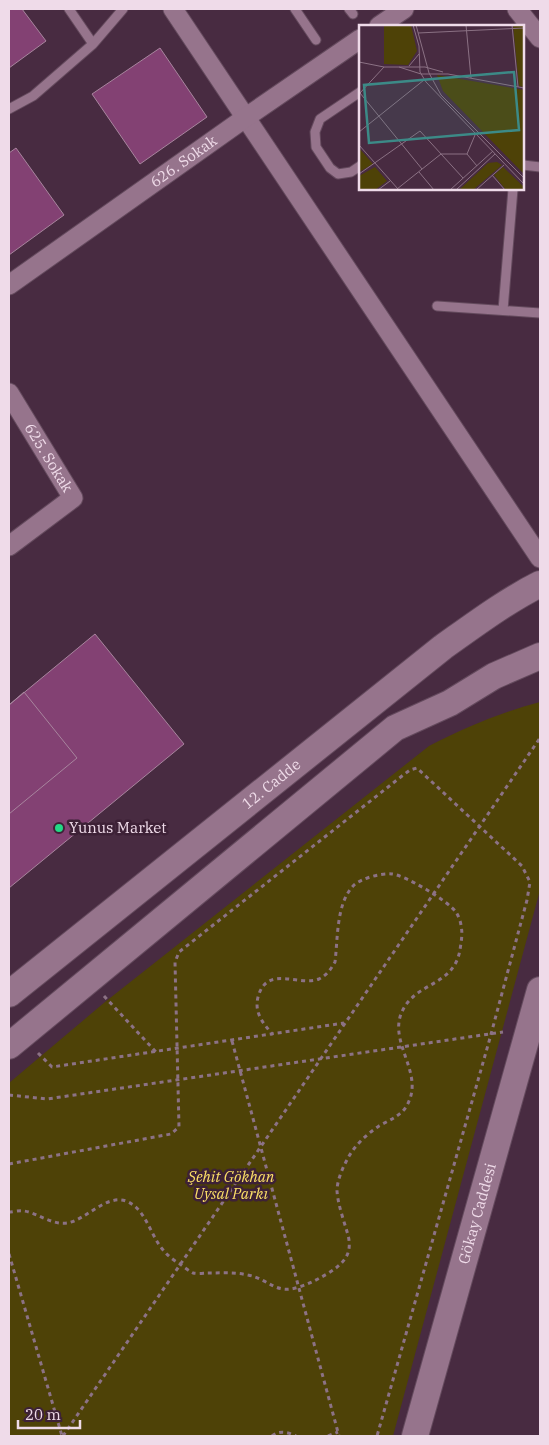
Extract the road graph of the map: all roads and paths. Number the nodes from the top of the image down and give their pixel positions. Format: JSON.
{"nodes":[{"id":1,"x":70,"y":9,"type":"edge"},
{"id":2,"x":122,"y":9,"type":"edge"},
{"id":3,"x":173,"y":9,"type":"edge"},
{"id":4,"x":295,"y":9,"type":"edge"},
{"id":5,"x":404,"y":9,"type":"edge"},
{"id":6,"x":517,"y":9,"type":"edge"},
{"id":7,"x":380,"y":25,"type":"edge"},
{"id":8,"x":540,"y":38,"type":"edge"},
{"id":9,"x":316,"y":40,"type":"dead end"},
{"id":10,"x":359,"y":40,"type":"edge"},
{"id":11,"x":93,"y":44,"type":"junction"},
{"id":12,"x":359,"y":93,"type":"edge"},
{"id":13,"x":9,"y":109,"type":"edge"},
{"id":14,"x":245,"y":118,"type":"junction"},
{"id":15,"x":524,"y":166,"type":"edge"},
{"id":16,"x":359,"y":167,"type":"edge"},
{"id":17,"x":540,"y":167,"type":"edge"},
{"id":18,"x":513,"y":190,"type":"edge"},
{"id":19,"x":9,"y":285,"type":"edge"},
{"id":20,"x":437,"y":306,"type":"dead end"},
{"id":21,"x":503,"y":310,"type":"junction"},
{"id":22,"x":540,"y":313,"type":"edge"},
{"id":23,"x":9,"y":393,"type":"edge"},
{"id":24,"x":9,"y":546,"type":"edge"},
{"id":25,"x":540,"y":558,"type":"edge"},
{"id":26,"x":540,"y":584,"type":"edge"},
{"id":27,"x":540,"y":656,"type":"edge"},
{"id":28,"x":540,"y":738,"type":"edge"},
{"id":29,"x":480,"y":827,"type":"junction"},
{"id":30,"x":433,"y":895,"type":"junction"},
{"id":31,"x":540,"y":990,"type":"edge"},
{"id":32,"x":100,"y":991,"type":"dead end"},
{"id":33,"x":9,"y":994,"type":"edge"},
{"id":34,"x":345,"y":1023,"type":"junction"},
{"id":35,"x":536,"y":1024,"type":"edge"},
{"id":36,"x":491,"y":1034,"type":"junction"},
{"id":37,"x":273,"y":1035,"type":"junction"},
{"id":38,"x":232,"y":1041,"type":"junction"},
{"id":39,"x":9,"y":1046,"type":"edge"},
{"id":40,"x":402,"y":1047,"type":"junction"},
{"id":41,"x":177,"y":1049,"type":"junction"},
{"id":42,"x":36,"y":1051,"type":"dead end"},
{"id":43,"x":156,"y":1052,"type":"junction"},
{"id":44,"x":322,"y":1059,"type":"junction"},
{"id":45,"x":240,"y":1071,"type":"junction"},
{"id":46,"x":178,"y":1080,"type":"junction"},
{"id":47,"x":9,"y":1095,"type":"edge"},
{"id":48,"x":261,"y":1147,"type":"junction"},
{"id":49,"x":9,"y":1164,"type":"edge"},
{"id":50,"x":9,"y":1212,"type":"edge"},
{"id":51,"x":9,"y":1254,"type":"edge"},
{"id":52,"x":180,"y":1264,"type":"junction"},
{"id":53,"x":299,"y":1287,"type":"junction"},
{"id":54,"x":339,"y":1434,"type":"edge"},
{"id":55,"x":62,"y":1436,"type":"edge"},
{"id":56,"x":272,"y":1436,"type":"edge"},
{"id":57,"x":296,"y":1436,"type":"edge"},
{"id":58,"x":328,"y":1436,"type":"edge"},
{"id":59,"x":377,"y":1436,"type":"edge"},
{"id":60,"x":415,"y":1436,"type":"edge"}],
"edges":[{"from":1,"to":11,"type":"lane"},
{"from":2,"to":11,"type":"lane"},
{"from":3,"to":14,"type":"street"},
{"from":4,"to":9,"type":"lane"},
{"from":5,"to":7,"type":"street"},
{"from":6,"to":8,"type":"street"},
{"from":10,"to":14,"type":"street","name":"626. Sokak"},
{"from":11,"to":13,"type":"lane"},
{"from":12,"to":16,"type":"lane"},
{"from":14,"to":19,"type":"street","name":"626. Sokak"},
{"from":14,"to":25,"type":"street"},
{"from":15,"to":17,"type":"lane"},
{"from":18,"to":21,"type":"lane"},
{"from":20,"to":21,"type":"lane"},
{"from":21,"to":22,"type":"lane"},
{"from":23,"to":24,"type":"street","name":"625. Sokak"},
{"from":26,"to":33,"type":"main road","name":"12. Cadde"},
{"from":27,"to":39,"type":"main road"},
{"from":28,"to":29,"type":"path"},
{"from":29,"to":30,"type":"path"},
{"from":29,"to":36,"type":"path"},
{"from":29,"to":41,"type":"path"},
{"from":30,"to":34,"type":"path"},
{"from":30,"to":37,"type":"path"},
{"from":30,"to":40,"type":"path"},
{"from":31,"to":35,"type":"main road","name":"Gökay Caddesi"},
{"from":32,"to":43,"type":"path"},
{"from":34,"to":37,"type":"path"},
{"from":34,"to":44,"type":"path"},
{"from":35,"to":36,"type":"path"},
{"from":35,"to":60,"type":"main road","name":"Gökay Caddesi"},
{"from":36,"to":40,"type":"path"},
{"from":36,"to":59,"type":"path"},
{"from":37,"to":38,"type":"path"},
{"from":38,"to":41,"type":"path"},
{"from":38,"to":45,"type":"path"},
{"from":40,"to":44,"type":"path"},
{"from":40,"to":53,"type":"path"},
{"from":41,"to":43,"type":"path"},
{"from":41,"to":46,"type":"path"},
{"from":42,"to":43,"type":"path"},
{"from":44,"to":45,"type":"path"},
{"from":44,"to":48,"type":"path"},
{"from":45,"to":46,"type":"path"},
{"from":45,"to":48,"type":"path"},
{"from":46,"to":47,"type":"path"},
{"from":46,"to":49,"type":"path"},
{"from":48,"to":52,"type":"path"},
{"from":48,"to":53,"type":"path"},
{"from":50,"to":52,"type":"path"},
{"from":51,"to":55,"type":"path"},
{"from":52,"to":53,"type":"path"},
{"from":52,"to":55,"type":"path"},
{"from":53,"to":54,"type":"path"},
{"from":54,"to":58,"type":"path"},
{"from":56,"to":57,"type":"path"}]}
